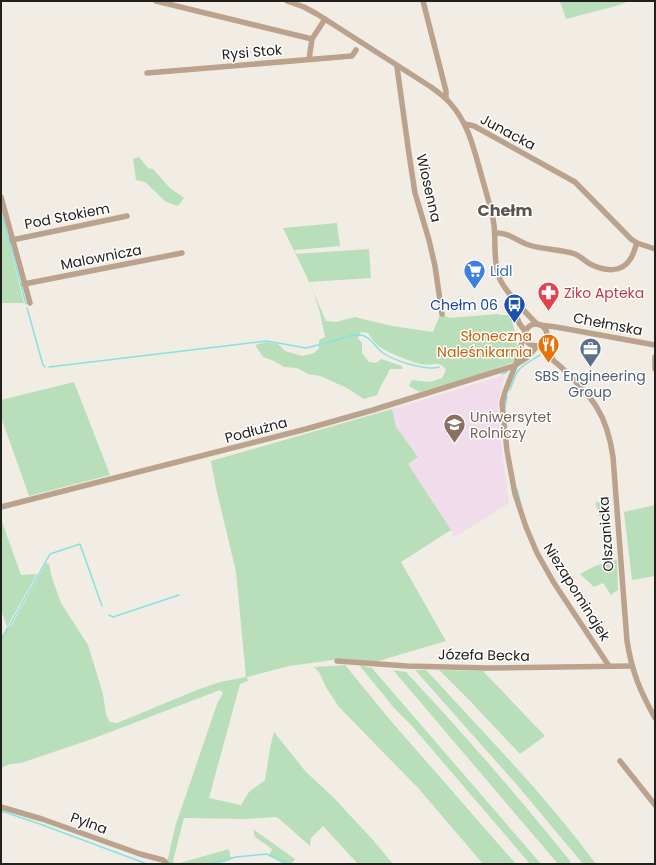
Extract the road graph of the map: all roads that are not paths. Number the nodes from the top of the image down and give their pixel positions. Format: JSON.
{"nodes":[{"id":1,"x":156,"y":1,"type":"edge"},
{"id":2,"x":287,"y":1,"type":"edge"},
{"id":3,"x":423,"y":1,"type":"edge"},
{"id":4,"x":325,"y":19,"type":"junction"},
{"id":5,"x":312,"y":39,"type":"junction"},
{"id":6,"x":356,"y":50,"type":"dead end"},
{"id":7,"x":309,"y":59,"type":"junction"},
{"id":8,"x":397,"y":66,"type":"junction"},
{"id":9,"x":147,"y":73,"type":"dead end"},
{"id":10,"x":446,"y":98,"type":"junction"},
{"id":11,"x":465,"y":124,"type":"junction"},
{"id":12,"x":1,"y":197,"type":"edge"},
{"id":13,"x":127,"y":216,"type":"dead end"},
{"id":14,"x":495,"y":233,"type":"junction"},
{"id":15,"x":12,"y":240,"type":"junction"},
{"id":16,"x":637,"y":243,"type":"junction"},
{"id":17,"x":655,"y":249,"type":"edge"},
{"id":18,"x":182,"y":253,"type":"dead end"},
{"id":19,"x":24,"y":284,"type":"junction"},
{"id":20,"x":508,"y":292,"type":"junction"},
{"id":21,"x":30,"y":303,"type":"dead end"},
{"id":22,"x":442,"y":314,"type":"dead end"},
{"id":23,"x":538,"y":324,"type":"junction"},
{"id":24,"x":556,"y":327,"type":"junction"},
{"id":25,"x":525,"y":333,"type":"junction"},
{"id":26,"x":546,"y":336,"type":"junction"},
{"id":27,"x":544,"y":342,"type":"junction"},
{"id":28,"x":655,"y":345,"type":"edge"},
{"id":29,"x":538,"y":346,"type":"junction"},
{"id":30,"x":655,"y":357,"type":"edge"},
{"id":31,"x":555,"y":362,"type":"junction"},
{"id":32,"x":514,"y":366,"type":"junction"},
{"id":33,"x":655,"y":369,"type":"edge"},
{"id":34,"x":1,"y":507,"type":"edge"},
{"id":35,"x":337,"y":661,"type":"dead end"},
{"id":36,"x":609,"y":666,"type":"junction"},
{"id":37,"x":632,"y":666,"type":"junction"},
{"id":38,"x":655,"y":718,"type":"edge"},
{"id":39,"x":620,"y":761,"type":"dead end"},
{"id":40,"x":655,"y":805,"type":"edge"},
{"id":41,"x":1,"y":807,"type":"edge"},
{"id":42,"x":167,"y":864,"type":"edge"}],
"edges":[{"from":1,"to":5,"type":"street"},
{"from":2,"to":4,"type":"street","name":"Junacka"},
{"from":3,"to":10,"type":"street"},
{"from":4,"to":5,"type":"street"},
{"from":4,"to":8,"type":"street","name":"Junacka"},
{"from":5,"to":7,"type":"street"},
{"from":6,"to":7,"type":"street","name":"Rysi Stok"},
{"from":7,"to":9,"type":"street","name":"Rysi Stok"},
{"from":8,"to":10,"type":"street","name":"Junacka"},
{"from":8,"to":22,"type":"street","name":"Wiosenna"},
{"from":10,"to":11,"type":"street","name":"Junacka"},
{"from":11,"to":14,"type":"street"},
{"from":11,"to":16,"type":"street","name":"Junacka"},
{"from":12,"to":15,"type":"street","name":"Pod Stokiem"},
{"from":13,"to":15,"type":"street","name":"Pod Stokiem"},
{"from":14,"to":16,"type":"street"},
{"from":14,"to":20,"type":"street"},
{"from":15,"to":19,"type":"street","name":"Pod Stokiem"},
{"from":16,"to":17,"type":"street","name":"Junacka"},
{"from":18,"to":19,"type":"street","name":"Malownicza"},
{"from":19,"to":21,"type":"street","name":"Pod Stokiem"},
{"from":20,"to":23,"type":"street"},
{"from":20,"to":25,"type":"street"},
{"from":23,"to":24,"type":"street","name":"Chełmska"},
{"from":23,"to":25,"type":"street"},
{"from":23,"to":26,"type":"street"},
{"from":24,"to":26,"type":"street","name":"Chełmska"},
{"from":24,"to":28,"type":"street","name":"Chełmska"},
{"from":25,"to":29,"type":"street"},
{"from":25,"to":32,"type":"street"},
{"from":26,"to":27,"type":"street"},
{"from":27,"to":29,"type":"street"},
{"from":27,"to":31,"type":"street","name":"Olszanicka"},
{"from":29,"to":31,"type":"street","name":"Olszanicka"},
{"from":29,"to":32,"type":"street","name":"Podłużna"},
{"from":30,"to":33,"type":"street"},
{"from":31,"to":37,"type":"street","name":"Olszanicka"},
{"from":32,"to":34,"type":"street","name":"Podłużna"},
{"from":32,"to":36,"type":"street","name":"Niezapominajek"},
{"from":35,"to":36,"type":"street","name":"Józefa Becka"},
{"from":36,"to":37,"type":"street","name":"Józefa Becka"},
{"from":37,"to":38,"type":"street","name":"Olszanicka"},
{"from":39,"to":40,"type":"street"},
{"from":41,"to":42,"type":"street","name":"Pylna"}]}
